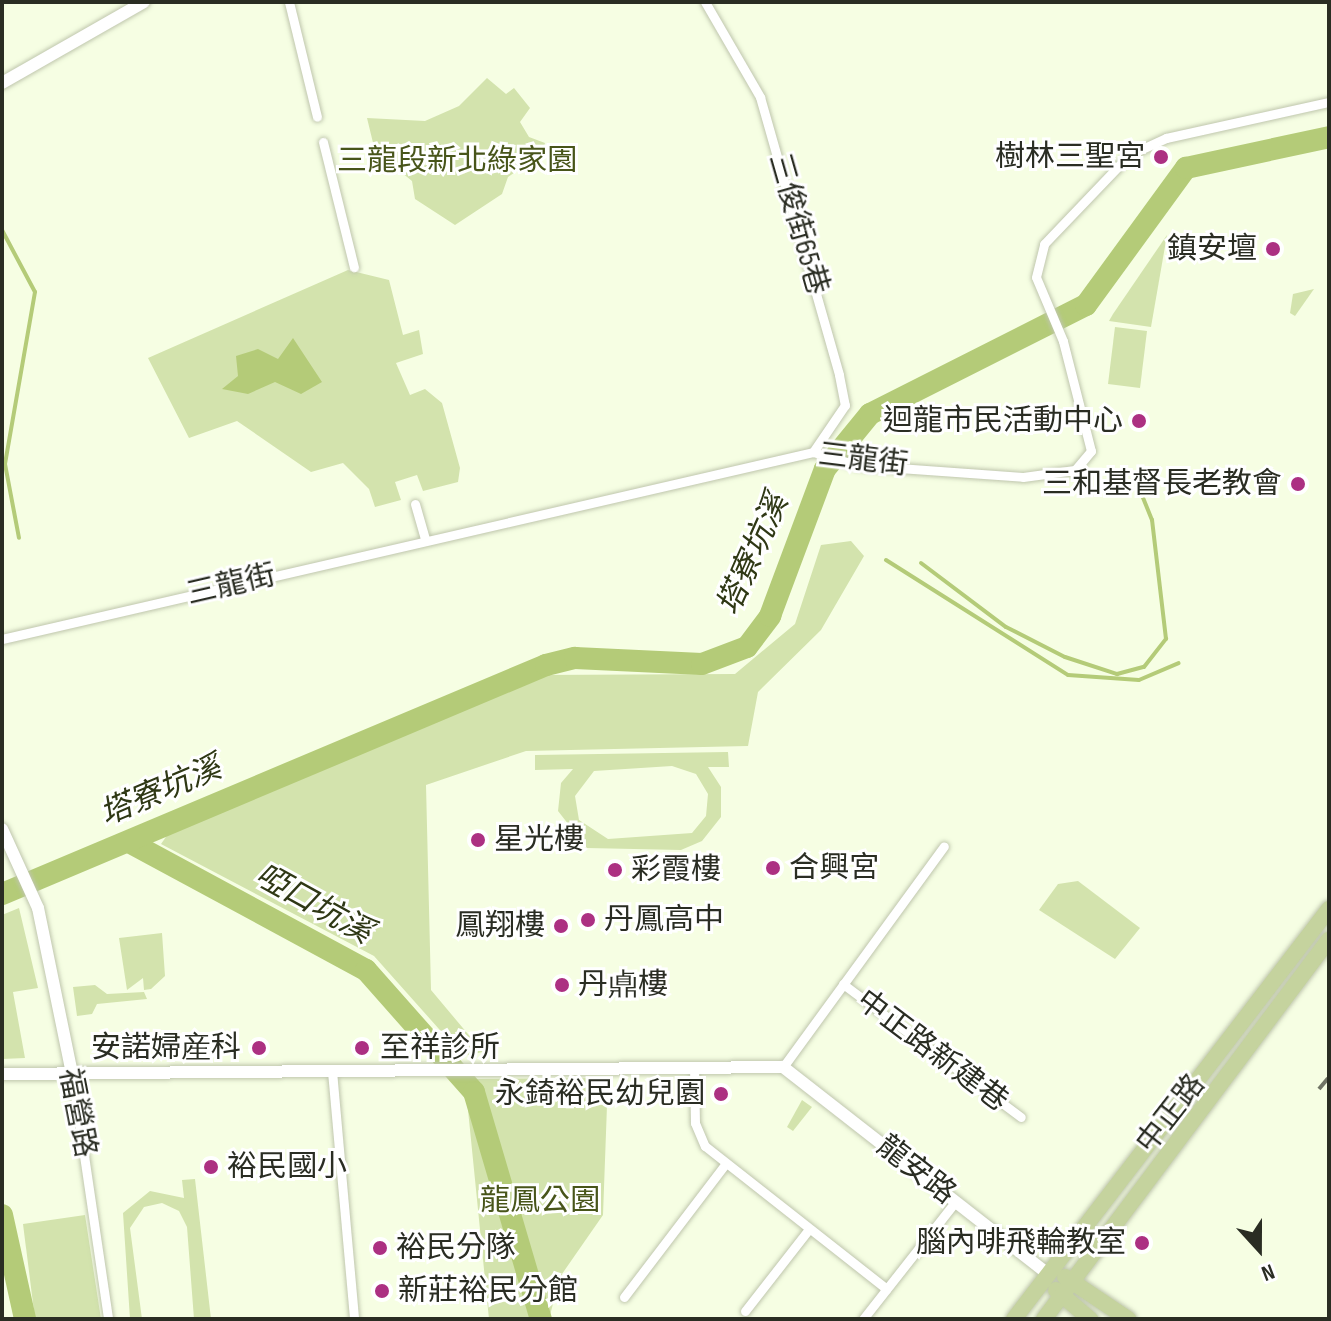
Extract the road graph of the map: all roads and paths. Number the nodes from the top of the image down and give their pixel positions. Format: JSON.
{"nodes":[{"id":1,"x":144,"y":2,"type":"edge"},
{"id":2,"x":289,"y":2,"type":"edge"},
{"id":3,"x":705,"y":2,"type":"edge"},
{"id":4,"x":2,"y":83,"type":"edge"},
{"id":5,"x":1329,"y":102,"type":"edge"},
{"id":6,"x":317,"y":117,"type":"dead end"},
{"id":7,"x":323,"y":142,"type":"dead end"},
{"id":8,"x":354,"y":267,"type":"dead end"},
{"id":9,"x":817,"y":452,"type":"junction"},
{"id":10,"x":415,"y":504,"type":"dead end"},
{"id":11,"x":425,"y":540,"type":"junction"},
{"id":12,"x":2,"y":639,"type":"edge"},
{"id":13,"x":2,"y":829,"type":"edge"},
{"id":14,"x":944,"y":846,"type":"dead end"},
{"id":15,"x":1329,"y":909,"type":"edge"},
{"id":16,"x":1329,"y":940,"type":"edge"},
{"id":17,"x":843,"y":984,"type":"junction"},
{"id":18,"x":694,"y":1066,"type":"junction"},
{"id":19,"x":783,"y":1067,"type":"junction"},
{"id":20,"x":332,"y":1071,"type":"junction"},
{"id":21,"x":2,"y":1074,"type":"edge"},
{"id":22,"x":72,"y":1074,"type":"junction"},
{"id":23,"x":1021,"y":1117,"type":"dead end"},
{"id":24,"x":726,"y":1163,"type":"junction"},
{"id":25,"x":956,"y":1201,"type":"junction"},
{"id":26,"x":809,"y":1229,"type":"junction"},
{"id":27,"x":1048,"y":1274,"type":"junction"},
{"id":28,"x":1074,"y":1279,"type":"junction"},
{"id":29,"x":887,"y":1289,"type":"junction"},
{"id":30,"x":624,"y":1297,"type":"dead end"},
{"id":31,"x":1060,"y":1297,"type":"junction"},
{"id":32,"x":745,"y":1311,"type":"dead end"},
{"id":33,"x":108,"y":1319,"type":"edge"},
{"id":34,"x":354,"y":1319,"type":"edge"},
{"id":35,"x":863,"y":1319,"type":"edge"},
{"id":36,"x":1014,"y":1319,"type":"edge"},
{"id":37,"x":1044,"y":1319,"type":"edge"},
{"id":38,"x":1090,"y":1319,"type":"edge"},
{"id":39,"x":1128,"y":1319,"type":"edge"}],
"edges":[{"from":1,"to":4,"type":"street"},
{"from":2,"to":6,"type":"street"},
{"from":3,"to":9,"type":"street","name":"三俊街65巷"},
{"from":5,"to":9,"type":"street","name":"三龍街"},
{"from":7,"to":8,"type":"street"},
{"from":9,"to":11,"type":"street","name":"三龍街"},
{"from":10,"to":11,"type":"street"},
{"from":11,"to":12,"type":"street","name":"三龍街"},
{"from":13,"to":22,"type":"street","name":"福營路"},
{"from":14,"to":17,"type":"street"},
{"from":15,"to":27,"type":"main road","name":"中正路"},
{"from":16,"to":28,"type":"main road","name":"中正路"},
{"from":17,"to":19,"type":"street"},
{"from":17,"to":23,"type":"street","name":"中正路新建巷"},
{"from":18,"to":19,"type":"street"},
{"from":18,"to":20,"type":"street"},
{"from":18,"to":24,"type":"street"},
{"from":19,"to":25,"type":"street","name":"龍安路"},
{"from":20,"to":22,"type":"street"},
{"from":20,"to":34,"type":"street"},
{"from":21,"to":22,"type":"street"},
{"from":22,"to":33,"type":"street","name":"福營路"},
{"from":24,"to":26,"type":"street"},
{"from":24,"to":30,"type":"street"},
{"from":25,"to":27,"type":"street","name":"龍安路"},
{"from":25,"to":29,"type":"street"},
{"from":26,"to":29,"type":"street"},
{"from":26,"to":32,"type":"street"},
{"from":27,"to":28,"type":"main road"},
{"from":27,"to":31,"type":"main road"},
{"from":27,"to":36,"type":"main road","name":"中正路"},
{"from":28,"to":31,"type":"main road","name":"中正路"},
{"from":28,"to":39,"type":"main road"},
{"from":29,"to":35,"type":"street"},
{"from":31,"to":37,"type":"main road","name":"中正路"},
{"from":31,"to":38,"type":"main road"}]}
